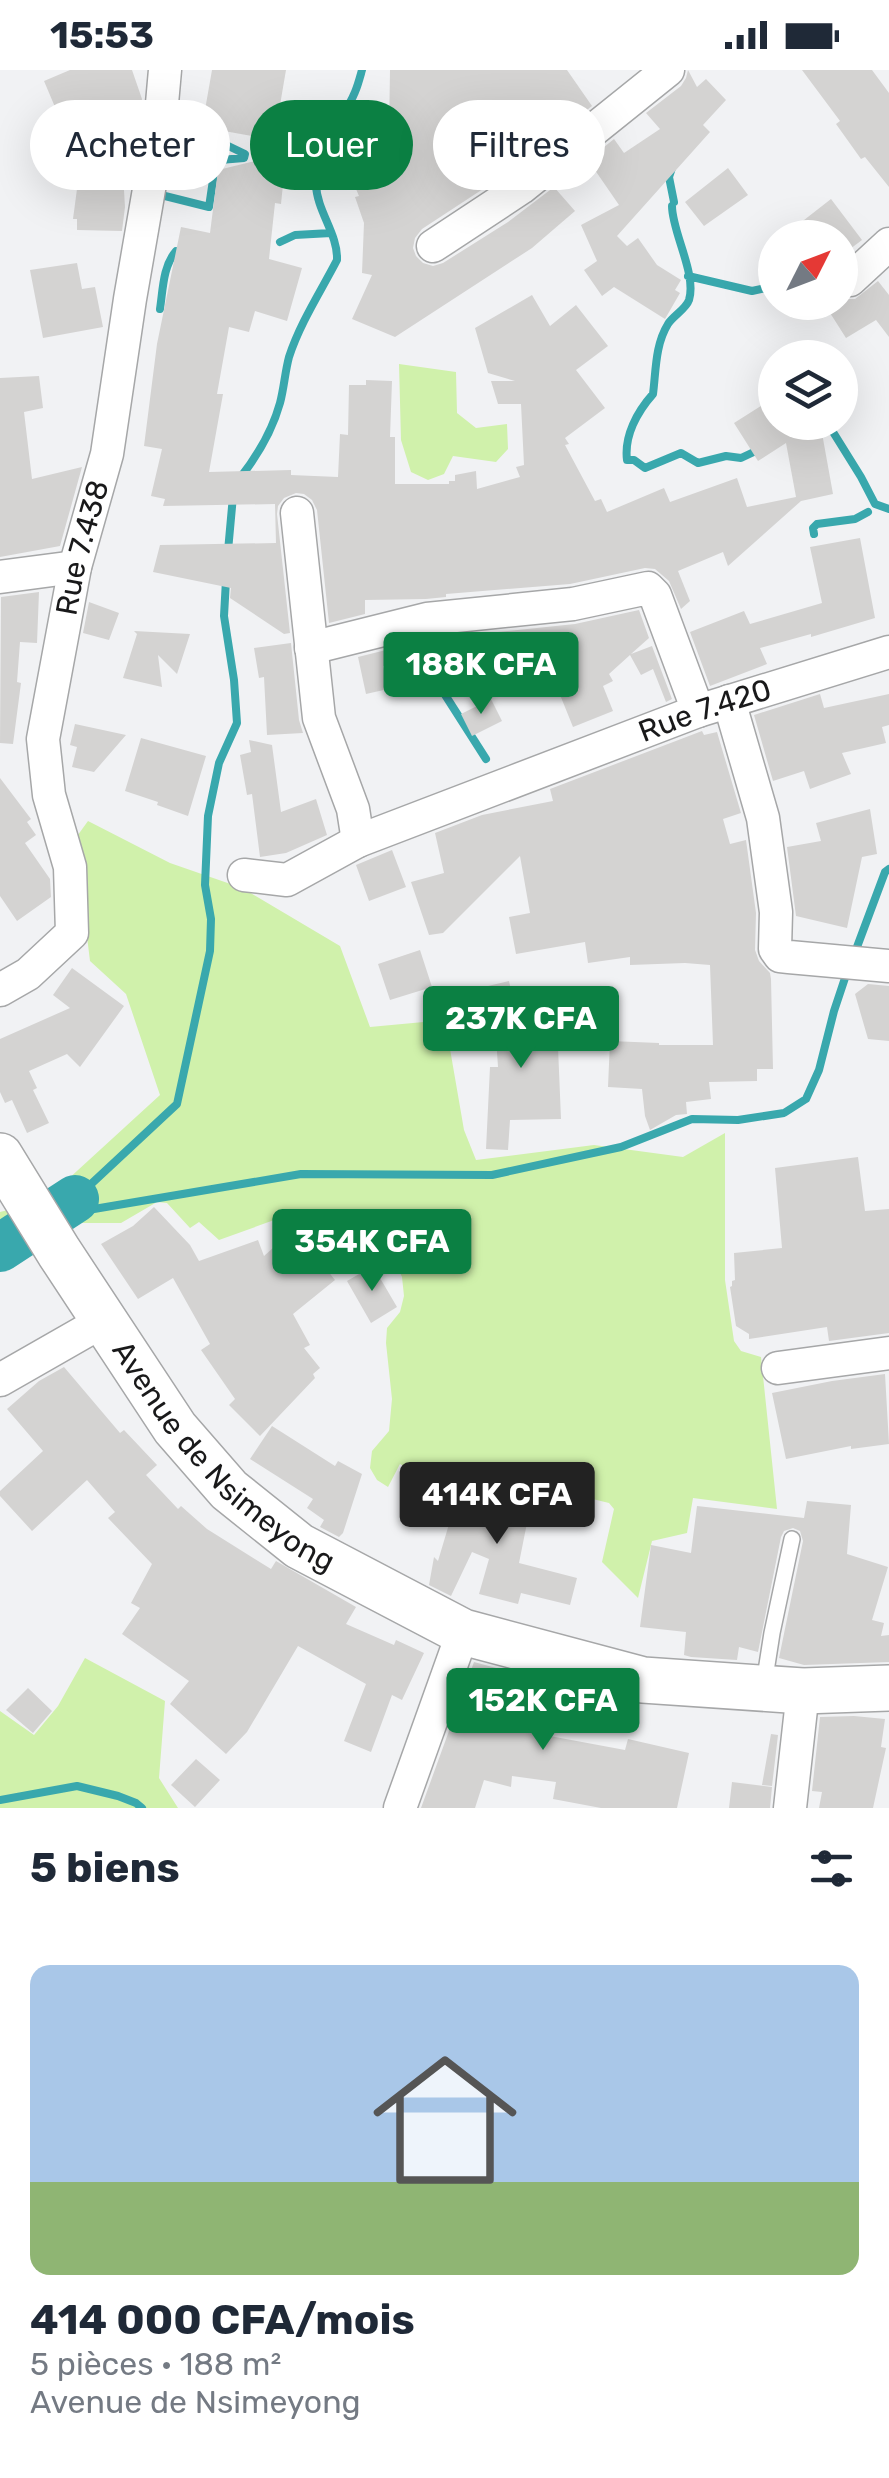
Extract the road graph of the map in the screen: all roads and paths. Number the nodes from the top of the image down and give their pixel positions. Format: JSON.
{"nodes":[{"id":1,"x":165,"y":70,"type":"edge"},
{"id":2,"x":668,"y":70,"type":"edge"},
{"id":3,"x":889,"y":244,"type":"edge"},
{"id":4,"x":433,"y":246,"type":"dead end"},
{"id":5,"x":858,"y":273,"type":"edge"},
{"id":6,"x":297,"y":513,"type":"dead end"},
{"id":7,"x":75,"y":567,"type":"junction"},
{"id":8,"x":0,"y":577,"type":"edge"},
{"id":9,"x":311,"y":648,"type":"junction"},
{"id":10,"x":889,"y":652,"type":"edge"},
{"id":11,"x":713,"y":706,"type":"junction"},
{"id":12,"x":358,"y":841,"type":"junction"},
{"id":13,"x":244,"y":875,"type":"dead end"},
{"id":14,"x":889,"y":966,"type":"edge"},
{"id":15,"x":0,"y":990,"type":"edge"},
{"id":16,"x":9,"y":1170,"type":"edge"},
{"id":17,"x":105,"y":1320,"type":"junction"},
{"id":18,"x":889,"y":1353,"type":"edge"},
{"id":19,"x":778,"y":1368,"type":"dead end"},
{"id":20,"x":0,"y":1380,"type":"edge"},
{"id":21,"x":792,"y":1538,"type":"dead end"},
{"id":22,"x":464,"y":1632,"type":"junction"},
{"id":23,"x":889,"y":1688,"type":"edge"},
{"id":24,"x":784,"y":1689,"type":"junction"},
{"id":25,"x":400,"y":1808,"type":"edge"},
{"id":26,"x":790,"y":1808,"type":"edge"}],
"edges":[{"from":1,"to":7,"type":"street","name":"Rue 7.438"},
{"from":2,"to":4,"type":"street"},
{"from":3,"to":5,"type":"street"},
{"from":6,"to":9,"type":"street"},
{"from":7,"to":8,"type":"street"},
{"from":7,"to":15,"type":"street","name":"Rue 7.438"},
{"from":9,"to":11,"type":"street"},
{"from":9,"to":12,"type":"street"},
{"from":10,"to":11,"type":"street","name":"Rue 7.420"},
{"from":11,"to":12,"type":"street","name":"Rue 7.420"},
{"from":11,"to":14,"type":"street"},
{"from":12,"to":13,"type":"street","name":"Rue 7.420"},
{"from":16,"to":17,"type":"main road","name":"Avenue de Nsimeyong"},
{"from":17,"to":20,"type":"street"},
{"from":17,"to":22,"type":"main road","name":"Avenue de Nsimeyong"},
{"from":18,"to":19,"type":"street"},
{"from":21,"to":24,"type":"lane"},
{"from":22,"to":24,"type":"main road","name":"Avenue de Nsimeyong"},
{"from":22,"to":25,"type":"street"},
{"from":23,"to":24,"type":"main road","name":"Avenue de Nsimeyong"},
{"from":24,"to":26,"type":"street"}]}
